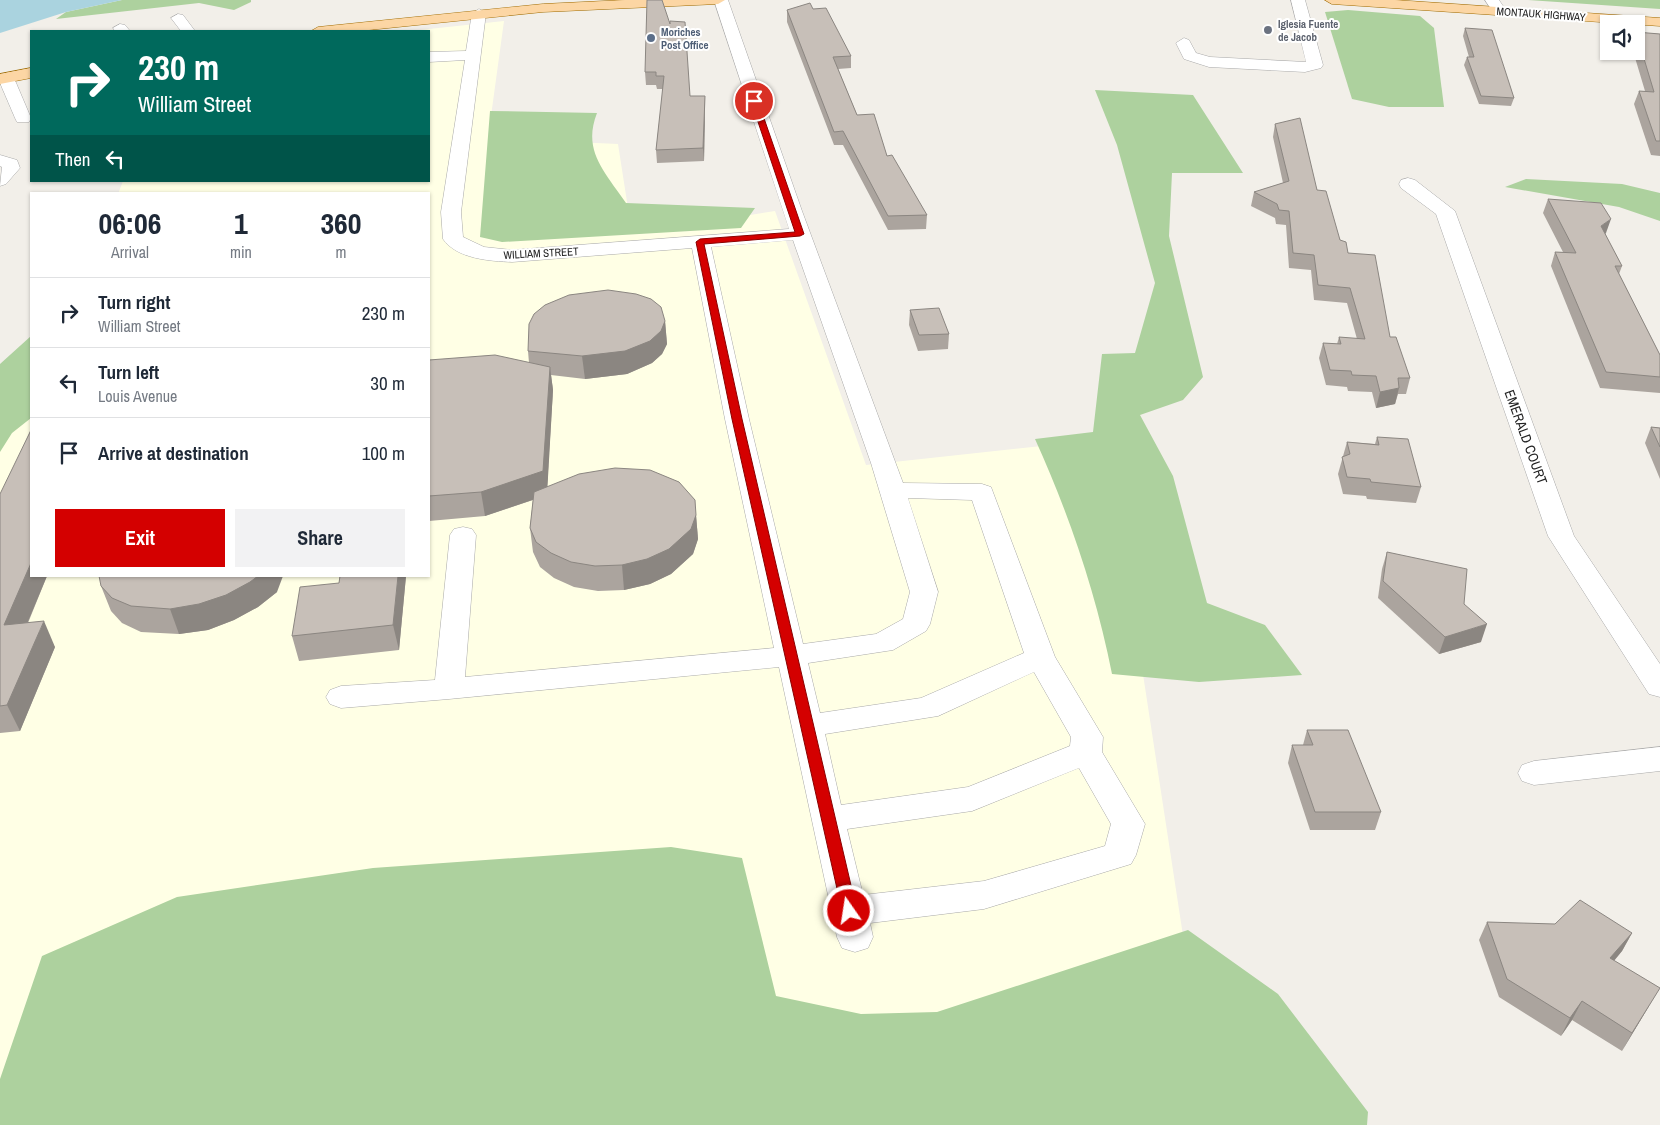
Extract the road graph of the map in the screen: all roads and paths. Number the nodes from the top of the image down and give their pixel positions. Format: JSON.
{"nodes":[{"id":1,"x":720,"y":0,"type":"edge"},
{"id":2,"x":1298,"y":0,"type":"edge"},
{"id":3,"x":1332,"y":0,"type":"edge"},
{"id":4,"x":656,"y":1,"type":"edge"},
{"id":5,"x":570,"y":3,"type":"edge"},
{"id":6,"x":1496,"y":6,"type":"edge"},
{"id":7,"x":479,"y":13,"type":"junction"},
{"id":8,"x":178,"y":18,"type":"dead end"},
{"id":9,"x":1660,"y":22,"type":"edge"},
{"id":10,"x":187,"y":30,"type":"edge"},
{"id":11,"x":327,"y":30,"type":"edge"},
{"id":12,"x":1184,"y":43,"type":"dead end"},
{"id":13,"x":474,"y":56,"type":"junction"},
{"id":14,"x":430,"y":57,"type":"edge"},
{"id":15,"x":30,"y":73,"type":"edge"},
{"id":16,"x":3,"y":78,"type":"edge"},
{"id":17,"x":23,"y":118,"type":"dead end"},
{"id":18,"x":0,"y":160,"type":"edge"},
{"id":19,"x":0,"y":180,"type":"edge"},
{"id":20,"x":1408,"y":184,"type":"dead end"},
{"id":21,"x":800,"y":234,"type":"junction"},
{"id":22,"x":700,"y":242,"type":"junction"},
{"id":23,"x":892,"y":490,"type":"junction"},
{"id":24,"x":463,"y":535,"type":"dead end"},
{"id":25,"x":790,"y":656,"type":"junction"},
{"id":26,"x":1040,"y":657,"type":"junction"},
{"id":27,"x":1660,"y":687,"type":"edge"},
{"id":28,"x":449,"y":689,"type":"junction"},
{"id":29,"x":341,"y":697,"type":"dead end"},
{"id":30,"x":806,"y":726,"type":"junction"},
{"id":31,"x":1086,"y":752,"type":"junction"},
{"id":32,"x":1660,"y":759,"type":"edge"},
{"id":33,"x":1534,"y":773,"type":"dead end"},
{"id":34,"x":828,"y":819,"type":"junction"}],
"edges":[{"from":1,"to":4,"type":"main road"},
{"from":1,"to":21,"type":"street"},
{"from":2,"to":12,"type":"street"},
{"from":3,"to":6,"type":"main road","name":"MONTAUK HIGHWAY"},
{"from":4,"to":5,"type":"main road"},
{"from":5,"to":7,"type":"main road"},
{"from":6,"to":9,"type":"main road","name":"MONTAUK HIGHWAY"},
{"from":7,"to":11,"type":"main road"},
{"from":7,"to":13,"type":"street","name":"WILLIAM STREET"},
{"from":8,"to":10,"type":"street"},
{"from":13,"to":14,"type":"street"},
{"from":13,"to":22,"type":"street","name":"WILLIAM STREET"},
{"from":15,"to":16,"type":"main road"},
{"from":16,"to":17,"type":"street"},
{"from":18,"to":19,"type":"street"},
{"from":20,"to":27,"type":"street","name":"EMERALD COURT"},
{"from":21,"to":22,"type":"street","name":"WILLIAM STREET"},
{"from":21,"to":23,"type":"street"},
{"from":22,"to":25,"type":"street"},
{"from":23,"to":25,"type":"street"},
{"from":23,"to":26,"type":"street"},
{"from":24,"to":28,"type":"street"},
{"from":25,"to":28,"type":"street"},
{"from":25,"to":30,"type":"street"},
{"from":26,"to":30,"type":"street"},
{"from":26,"to":31,"type":"street"},
{"from":28,"to":29,"type":"street"},
{"from":30,"to":34,"type":"street"},
{"from":31,"to":34,"type":"street"},
{"from":31,"to":34,"type":"street"},
{"from":32,"to":33,"type":"street"}]}
